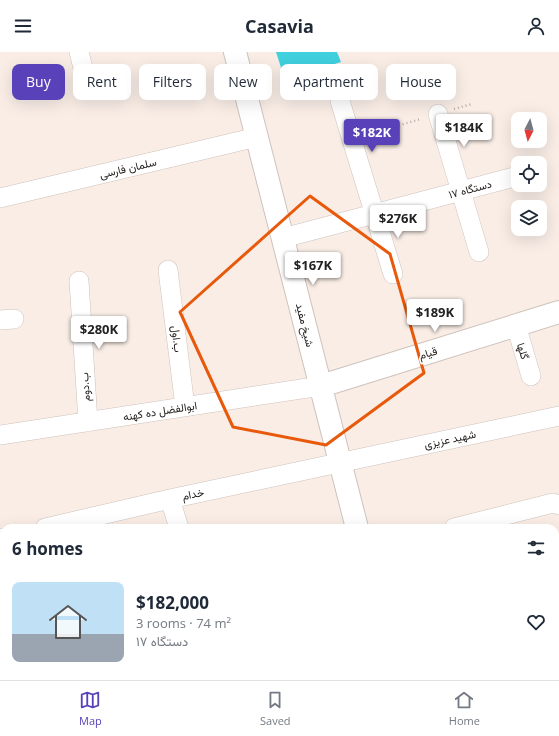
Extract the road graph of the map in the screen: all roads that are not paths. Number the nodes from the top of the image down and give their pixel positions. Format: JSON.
{"nodes":[{"id":1,"x":79,"y":52,"type":"edge"},
{"id":2,"x":235,"y":52,"type":"edge"},
{"id":3,"x":82,"y":64,"type":"edge"},
{"id":4,"x":340,"y":101,"type":"dead end"},
{"id":5,"x":438,"y":114,"type":"road end"},
{"id":6,"x":257,"y":137,"type":"junction"},
{"id":7,"x":511,"y":178,"type":"edge"},
{"id":8,"x":461,"y":191,"type":"junction"},
{"id":9,"x":0,"y":198,"type":"edge"},
{"id":10,"x":374,"y":214,"type":"junction"},
{"id":11,"x":283,"y":238,"type":"junction"},
{"id":12,"x":479,"y":252,"type":"dead end"},
{"id":13,"x":168,"y":270,"type":"dead end"},
{"id":14,"x":393,"y":274,"type":"dead end"},
{"id":15,"x":79,"y":281,"type":"dead end"},
{"id":16,"x":559,"y":312,"type":"edge"},
{"id":17,"x":516,"y":325,"type":"junction"},
{"id":18,"x":531,"y":376,"type":"dead end"},
{"id":19,"x":321,"y":386,"type":"junction"},
{"id":20,"x":185,"y":407,"type":"junction"},
{"id":21,"x":559,"y":416,"type":"edge"},
{"id":22,"x":88,"y":422,"type":"junction"},
{"id":23,"x":0,"y":435,"type":"edge"},
{"id":24,"x":340,"y":462,"type":"junction"},
{"id":25,"x":170,"y":499,"type":"junction"},
{"id":26,"x":559,"y":505,"type":"edge"},
{"id":27,"x":62,"y":524,"type":"edge"},
{"id":28,"x":178,"y":524,"type":"edge"},
{"id":29,"x":356,"y":524,"type":"edge"},
{"id":30,"x":470,"y":524,"type":"edge"}],
"edges":[{"from":1,"to":3,"type":"street"},
{"from":2,"to":6,"type":"street","name":"شیخ مفید"},
{"from":4,"to":10,"type":"street"},
{"from":5,"to":8,"type":"street"},
{"from":6,"to":9,"type":"street","name":"سلمان فارسی"},
{"from":6,"to":11,"type":"street","name":"شیخ مفید"},
{"from":7,"to":8,"type":"street","name":"۱۷ دستگاه"},
{"from":8,"to":10,"type":"street","name":"۱۷ دستگاه"},
{"from":8,"to":12,"type":"street"},
{"from":10,"to":11,"type":"street","name":"۱۷ دستگاه"},
{"from":10,"to":14,"type":"street"},
{"from":11,"to":19,"type":"street","name":"شیخ مفید"},
{"from":13,"to":20,"type":"street","name":"ب.اول"},
{"from":15,"to":22,"type":"street","name":"ب.دوم"},
{"from":16,"to":17,"type":"street","name":"قیام"},
{"from":17,"to":18,"type":"street","name":"گلها"},
{"from":17,"to":19,"type":"street","name":"قیام"},
{"from":19,"to":20,"type":"street","name":"ابوالفضل ده کهنه"},
{"from":19,"to":24,"type":"street","name":"شیخ مفید"},
{"from":20,"to":22,"type":"street","name":"ابوالفضل ده کهنه"},
{"from":21,"to":24,"type":"street","name":"شهید عزیزی"},
{"from":22,"to":23,"type":"street","name":"ابوالفضل ده کهنه"},
{"from":24,"to":25,"type":"street","name":"خدام"},
{"from":24,"to":29,"type":"street","name":"شیخ مفید"},
{"from":25,"to":27,"type":"street","name":"خدام"},
{"from":25,"to":28,"type":"street"},
{"from":26,"to":30,"type":"street"}]}
